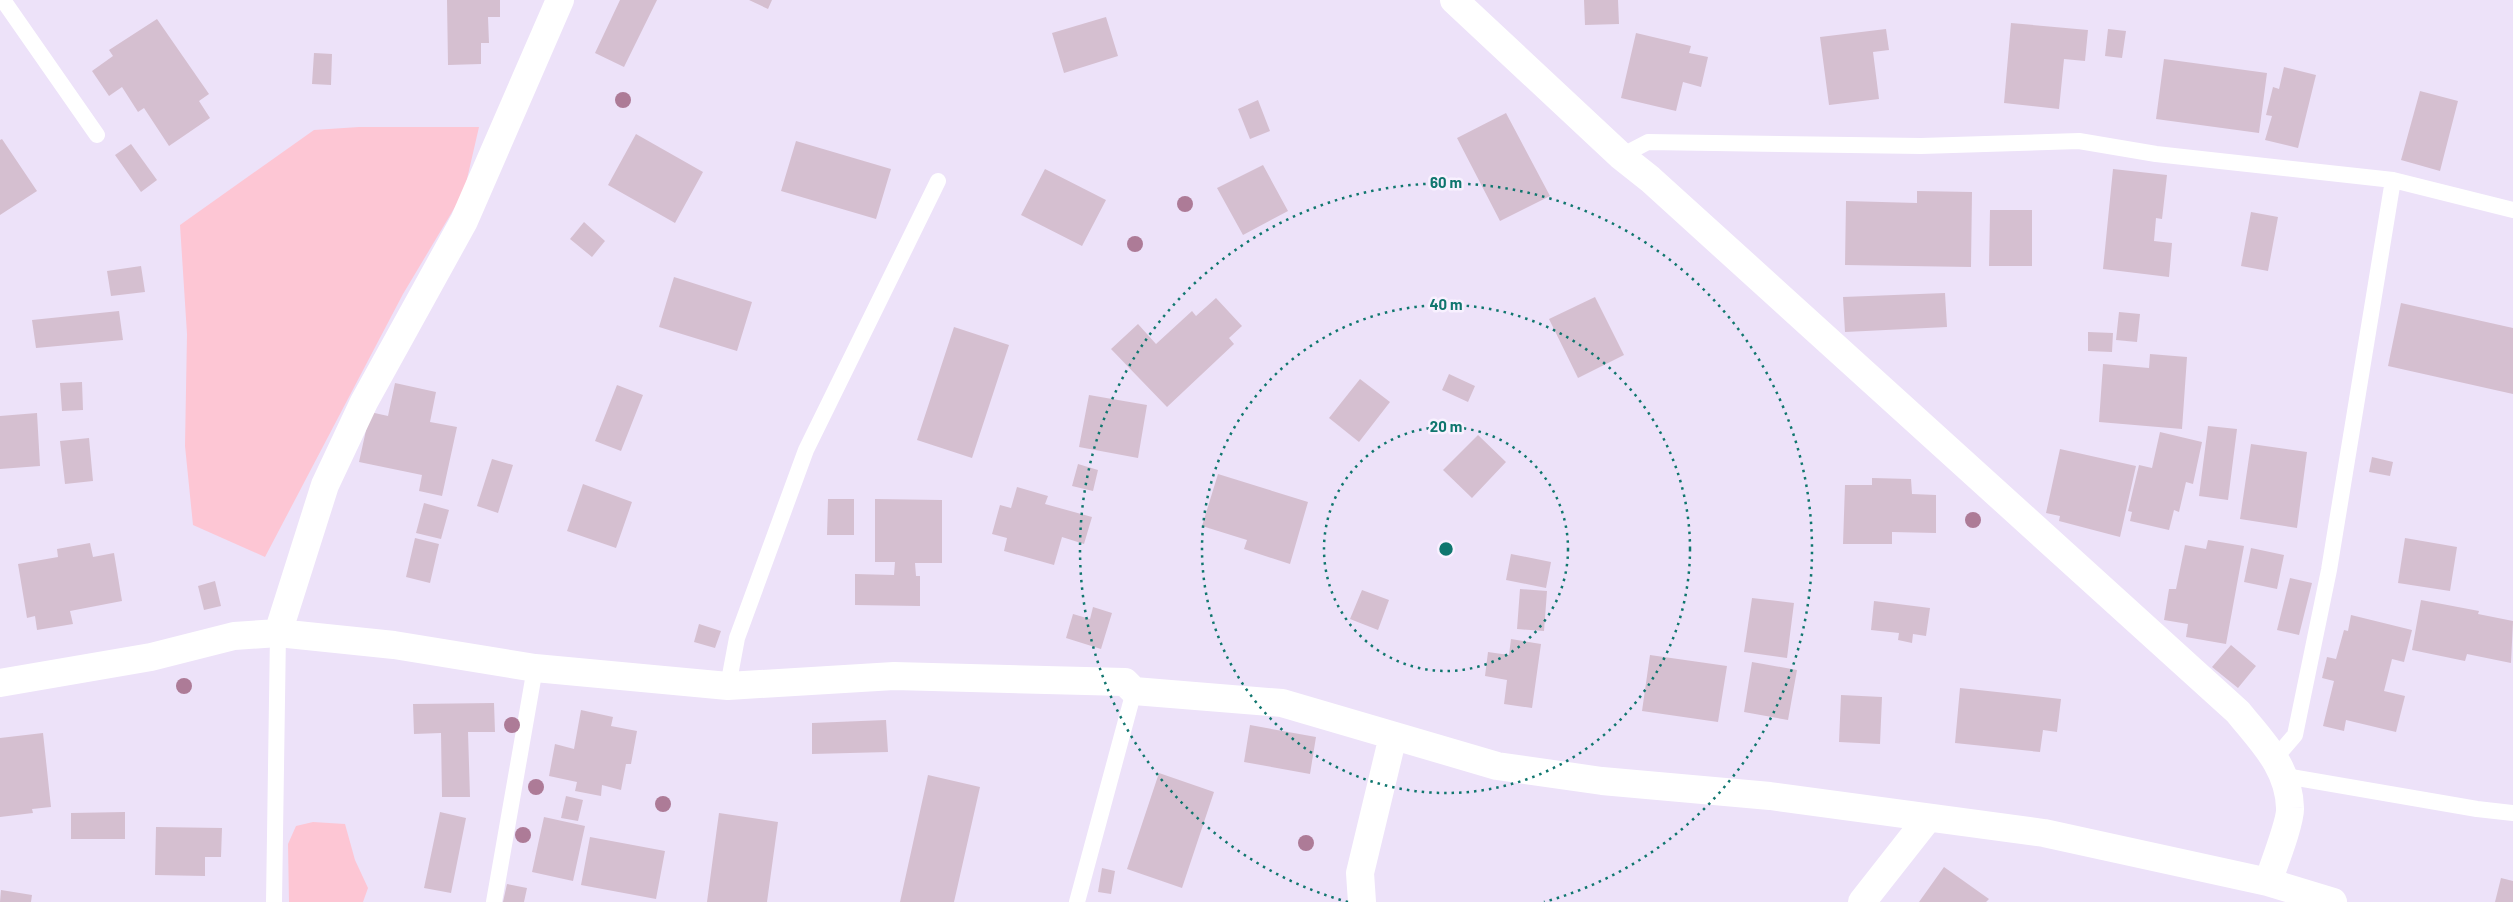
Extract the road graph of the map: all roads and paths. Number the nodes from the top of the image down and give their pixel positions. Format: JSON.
{"nodes":[{"id":1,"x":2,"y":0,"type":"edge"},
{"id":2,"x":560,"y":0,"type":"edge"},
{"id":3,"x":1454,"y":0,"type":"edge"},
{"id":4,"x":97,"y":135,"type":"dead end"},
{"id":5,"x":1621,"y":156,"type":"junction"},
{"id":6,"x":938,"y":180,"type":"dead end"},
{"id":7,"x":2393,"y":180,"type":"junction"},
{"id":8,"x":2513,"y":210,"type":"edge"},
{"id":9,"x":278,"y":633,"type":"junction"},
{"id":10,"x":535,"y":668,"type":"junction"},
{"id":11,"x":0,"y":682,"type":"edge"},
{"id":12,"x":728,"y":686,"type":"junction"},
{"id":13,"x":1134,"y":691,"type":"junction"},
{"id":14,"x":1393,"y":736,"type":"junction"},
{"id":15,"x":2280,"y":767,"type":"junction"},
{"id":16,"x":2513,"y":813,"type":"edge"},
{"id":17,"x":1928,"y":818,"type":"junction"},
{"id":18,"x":2268,"y":882,"type":"junction"},
{"id":19,"x":274,"y":902,"type":"edge"},
{"id":20,"x":494,"y":902,"type":"edge"},
{"id":21,"x":1078,"y":902,"type":"edge"},
{"id":22,"x":1362,"y":902,"type":"edge"},
{"id":23,"x":1862,"y":902,"type":"edge"},
{"id":24,"x":2333,"y":902,"type":"edge"}],
"edges":[{"from":1,"to":4,"type":"lane"},
{"from":2,"to":9,"type":"street"},
{"from":3,"to":5,"type":"street"},
{"from":5,"to":7,"type":"lane"},
{"from":5,"to":15,"type":"street"},
{"from":6,"to":12,"type":"lane"},
{"from":7,"to":8,"type":"lane"},
{"from":7,"to":15,"type":"lane"},
{"from":9,"to":10,"type":"street"},
{"from":9,"to":11,"type":"street"},
{"from":9,"to":19,"type":"lane"},
{"from":10,"to":12,"type":"street"},
{"from":10,"to":20,"type":"lane"},
{"from":12,"to":13,"type":"street"},
{"from":13,"to":14,"type":"street"},
{"from":13,"to":21,"type":"lane"},
{"from":14,"to":17,"type":"street"},
{"from":14,"to":22,"type":"street"},
{"from":15,"to":16,"type":"lane"},
{"from":15,"to":18,"type":"street"},
{"from":17,"to":18,"type":"street"},
{"from":17,"to":23,"type":"street"},
{"from":18,"to":24,"type":"street"}]}
